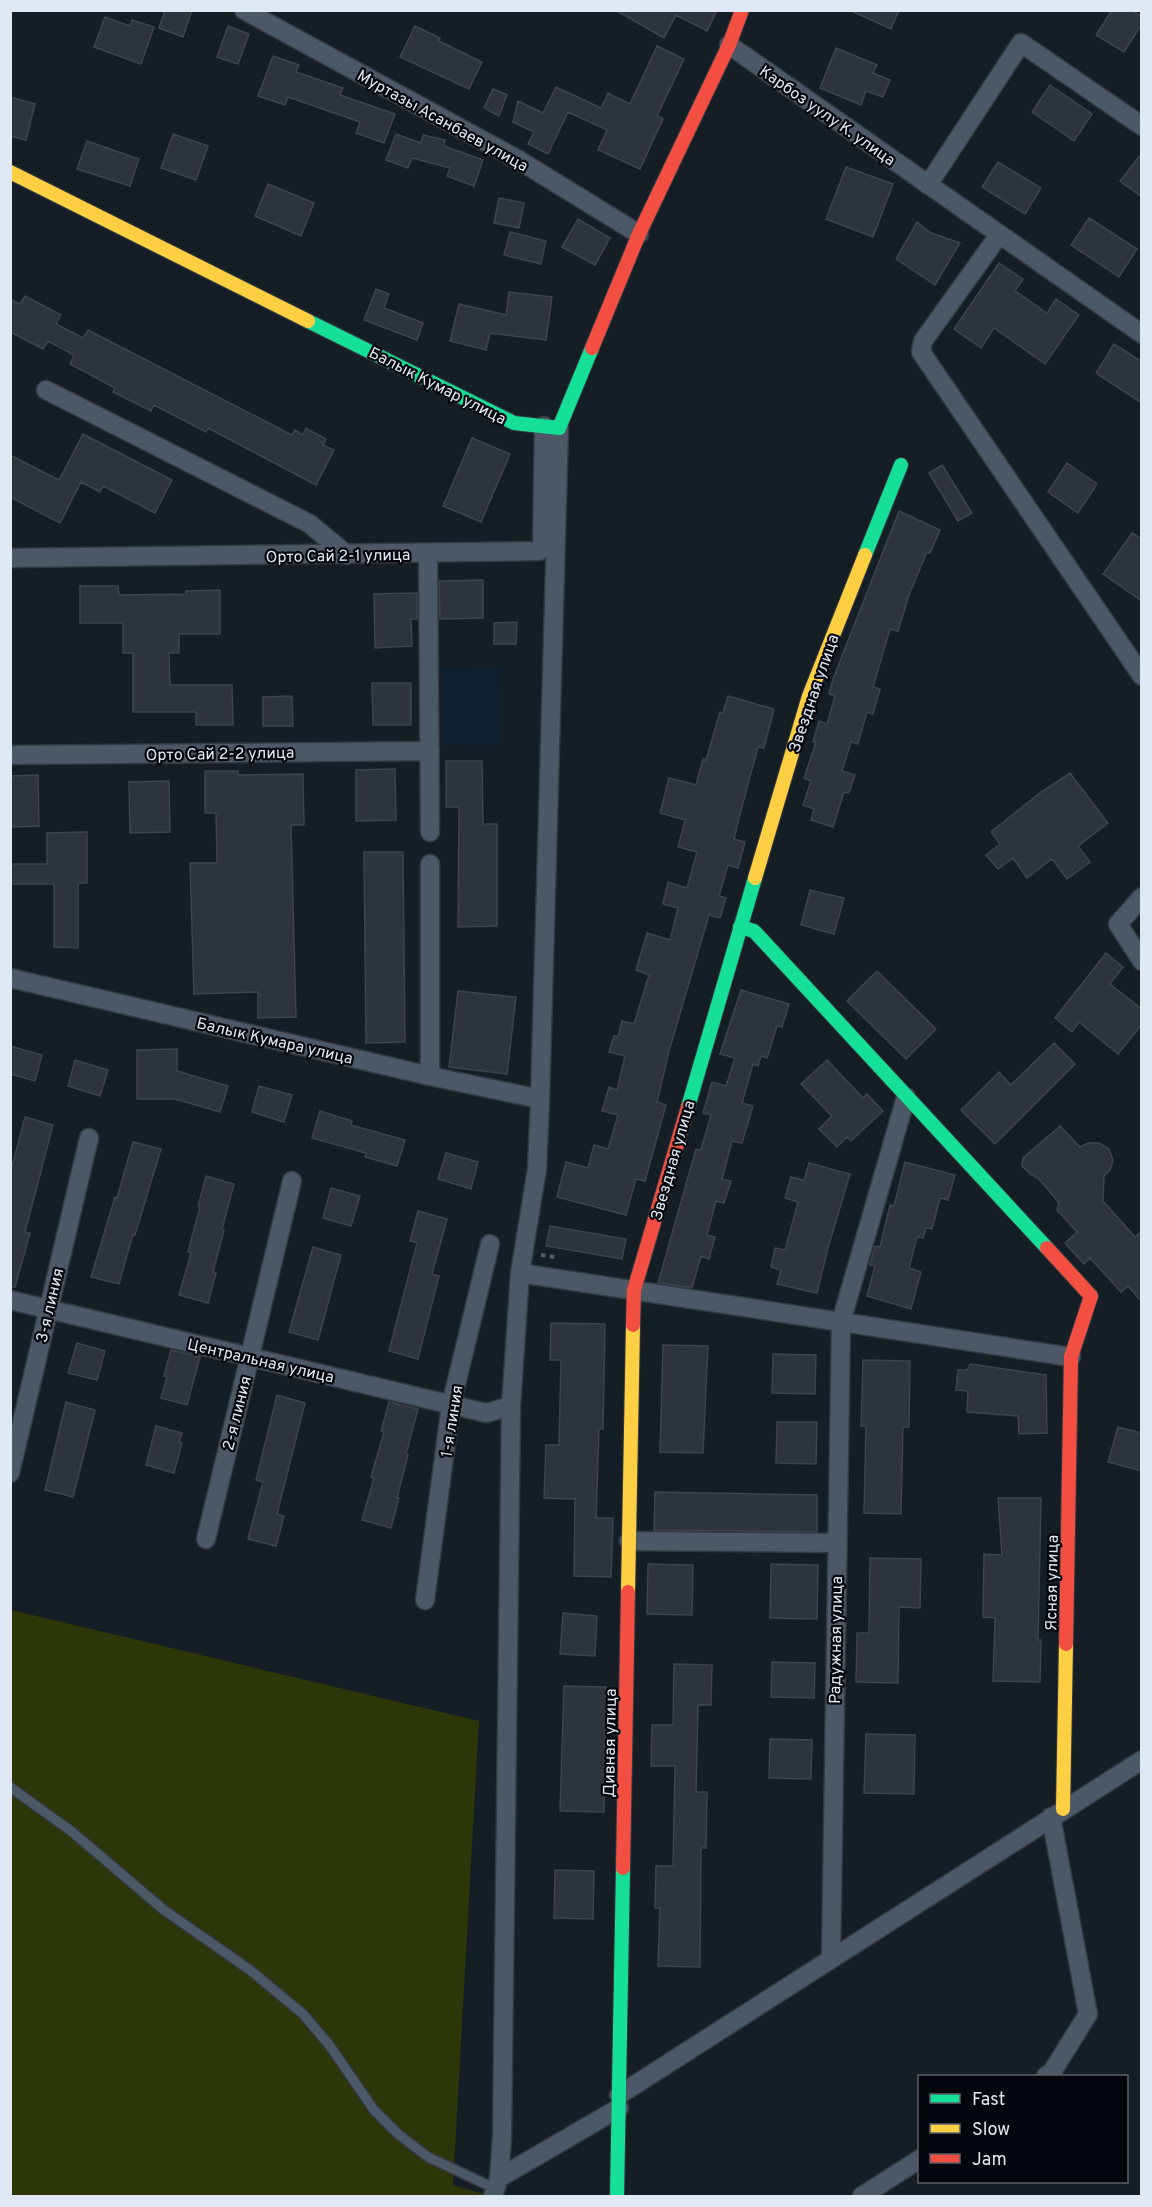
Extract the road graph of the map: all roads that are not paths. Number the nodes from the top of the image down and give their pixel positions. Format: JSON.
{"nodes":[{"id":1,"x":244,"y":10,"type":"edge"},
{"id":2,"x":742,"y":10,"type":"edge"},
{"id":3,"x":729,"y":45,"type":"junction"},
{"id":4,"x":1142,"y":126,"type":"edge"},
{"id":5,"x":10,"y":172,"type":"edge"},
{"id":6,"x":928,"y":185,"type":"junction"},
{"id":7,"x":639,"y":234,"type":"junction"},
{"id":8,"x":999,"y":235,"type":"junction"},
{"id":9,"x":1142,"y":334,"type":"edge"},
{"id":10,"x":46,"y":390,"type":"dead end"},
{"id":11,"x":551,"y":427,"type":"junction"},
{"id":12,"x":901,"y":465,"type":"dead end"},
{"id":13,"x":428,"y":554,"type":"junction"},
{"id":14,"x":347,"y":555,"type":"junction"},
{"id":15,"x":10,"y":558,"type":"edge"},
{"id":16,"x":1140,"y":672,"type":"edge"},
{"id":17,"x":430,"y":751,"type":"junction"},
{"id":18,"x":10,"y":755,"type":"edge"},
{"id":19,"x":430,"y":832,"type":"dead end"},
{"id":20,"x":430,"y":864,"type":"dead end"},
{"id":21,"x":1142,"y":897,"type":"edge"},
{"id":22,"x":740,"y":927,"type":"junction"},
{"id":23,"x":1142,"y":961,"type":"edge"},
{"id":24,"x":10,"y":978,"type":"edge"},
{"id":25,"x":430,"y":1076,"type":"junction"},
{"id":26,"x":906,"y":1096,"type":"junction"},
{"id":27,"x":540,"y":1099,"type":"junction"},
{"id":28,"x":89,"y":1138,"type":"dead end"},
{"id":29,"x":292,"y":1181,"type":"dead end"},
{"id":30,"x":490,"y":1244,"type":"dead end"},
{"id":31,"x":520,"y":1273,"type":"junction"},
{"id":32,"x":634,"y":1290,"type":"junction"},
{"id":33,"x":10,"y":1300,"type":"edge"},
{"id":34,"x":48,"y":1309,"type":"junction"},
{"id":35,"x":841,"y":1322,"type":"junction"},
{"id":36,"x":250,"y":1357,"type":"junction"},
{"id":37,"x":1071,"y":1357,"type":"junction"},
{"id":38,"x":451,"y":1405,"type":"junction"},
{"id":39,"x":512,"y":1406,"type":"junction"},
{"id":40,"x":10,"y":1473,"type":"edge"},
{"id":41,"x":206,"y":1539,"type":"dead end"},
{"id":42,"x":629,"y":1541,"type":"junction"},
{"id":43,"x":837,"y":1543,"type":"junction"},
{"id":44,"x":425,"y":1600,"type":"dead end"},
{"id":45,"x":1142,"y":1760,"type":"edge"},
{"id":46,"x":10,"y":1787,"type":"edge"},
{"id":47,"x":1057,"y":1813,"type":"junction"},
{"id":48,"x":831,"y":1958,"type":"junction"},
{"id":49,"x":1048,"y":2075,"type":"edge"},
{"id":50,"x":619,"y":2102,"type":"junction"},
{"id":51,"x":918,"y":2160,"type":"edge"},
{"id":52,"x":496,"y":2188,"type":"edge"},
{"id":53,"x":617,"y":2196,"type":"edge"},
{"id":54,"x":862,"y":2196,"type":"edge"}],
"edges":[{"from":1,"to":7,"type":"street","name":"Муртазы Асанбаев улица"},
{"from":2,"to":3,"type":"street"},
{"from":3,"to":6,"type":"street","name":"Карбоз уулу К. улица"},
{"from":3,"to":7,"type":"street"},
{"from":4,"to":6,"type":"street"},
{"from":5,"to":11,"type":"street","name":"Балык Кумар улица"},
{"from":6,"to":8,"type":"street","name":"Карбоз уулу К. улица"},
{"from":7,"to":11,"type":"street"},
{"from":8,"to":9,"type":"street","name":"Карбоз уулу К. улица"},
{"from":8,"to":16,"type":"street"},
{"from":10,"to":14,"type":"street"},
{"from":11,"to":13,"type":"street","name":"Орто Сай 2-1 улица"},
{"from":11,"to":27,"type":"street"},
{"from":12,"to":22,"type":"street","name":"Звездная улица"},
{"from":13,"to":14,"type":"street","name":"Орто Сай 2-1 улица"},
{"from":13,"to":17,"type":"street"},
{"from":14,"to":15,"type":"street","name":"Орто Сай 2-1 улица"},
{"from":17,"to":18,"type":"street","name":"Орто Сай 2-2 улица"},
{"from":17,"to":19,"type":"street"},
{"from":20,"to":25,"type":"street"},
{"from":21,"to":23,"type":"street"},
{"from":22,"to":26,"type":"street"},
{"from":22,"to":32,"type":"street","name":"Звездная улица"},
{"from":24,"to":25,"type":"street","name":"Балык Кумара улица"},
{"from":25,"to":27,"type":"street","name":"Балык Кумара улица"},
{"from":26,"to":35,"type":"street"},
{"from":26,"to":37,"type":"street"},
{"from":27,"to":31,"type":"street"},
{"from":28,"to":34,"type":"street","name":"3-я линия"},
{"from":29,"to":36,"type":"street","name":"2-я линия"},
{"from":30,"to":38,"type":"street","name":"1-я линия"},
{"from":31,"to":32,"type":"street"},
{"from":31,"to":39,"type":"street"},
{"from":32,"to":35,"type":"street"},
{"from":32,"to":42,"type":"street","name":"Дивная улица"},
{"from":33,"to":34,"type":"street","name":"Центральная улица"},
{"from":34,"to":36,"type":"street","name":"Центральная улица"},
{"from":34,"to":40,"type":"street","name":"3-я линия"},
{"from":35,"to":37,"type":"street"},
{"from":35,"to":43,"type":"street","name":"Радужная улица"},
{"from":36,"to":38,"type":"street","name":"Центральная улица"},
{"from":36,"to":41,"type":"street","name":"2-я линия"},
{"from":37,"to":47,"type":"street","name":"Ясная улица"},
{"from":38,"to":39,"type":"street","name":"Центральная улица"},
{"from":38,"to":44,"type":"street","name":"1-я линия"},
{"from":39,"to":52,"type":"street"},
{"from":42,"to":43,"type":"street"},
{"from":42,"to":50,"type":"street","name":"Дивная улица"},
{"from":43,"to":48,"type":"street","name":"Радужная улица"},
{"from":45,"to":47,"type":"street"},
{"from":46,"to":52,"type":"lane"},
{"from":47,"to":48,"type":"street"},
{"from":47,"to":49,"type":"street"},
{"from":48,"to":50,"type":"street"},
{"from":50,"to":52,"type":"street"},
{"from":50,"to":53,"type":"street","name":"Дивная улица"},
{"from":51,"to":54,"type":"street"}]}
